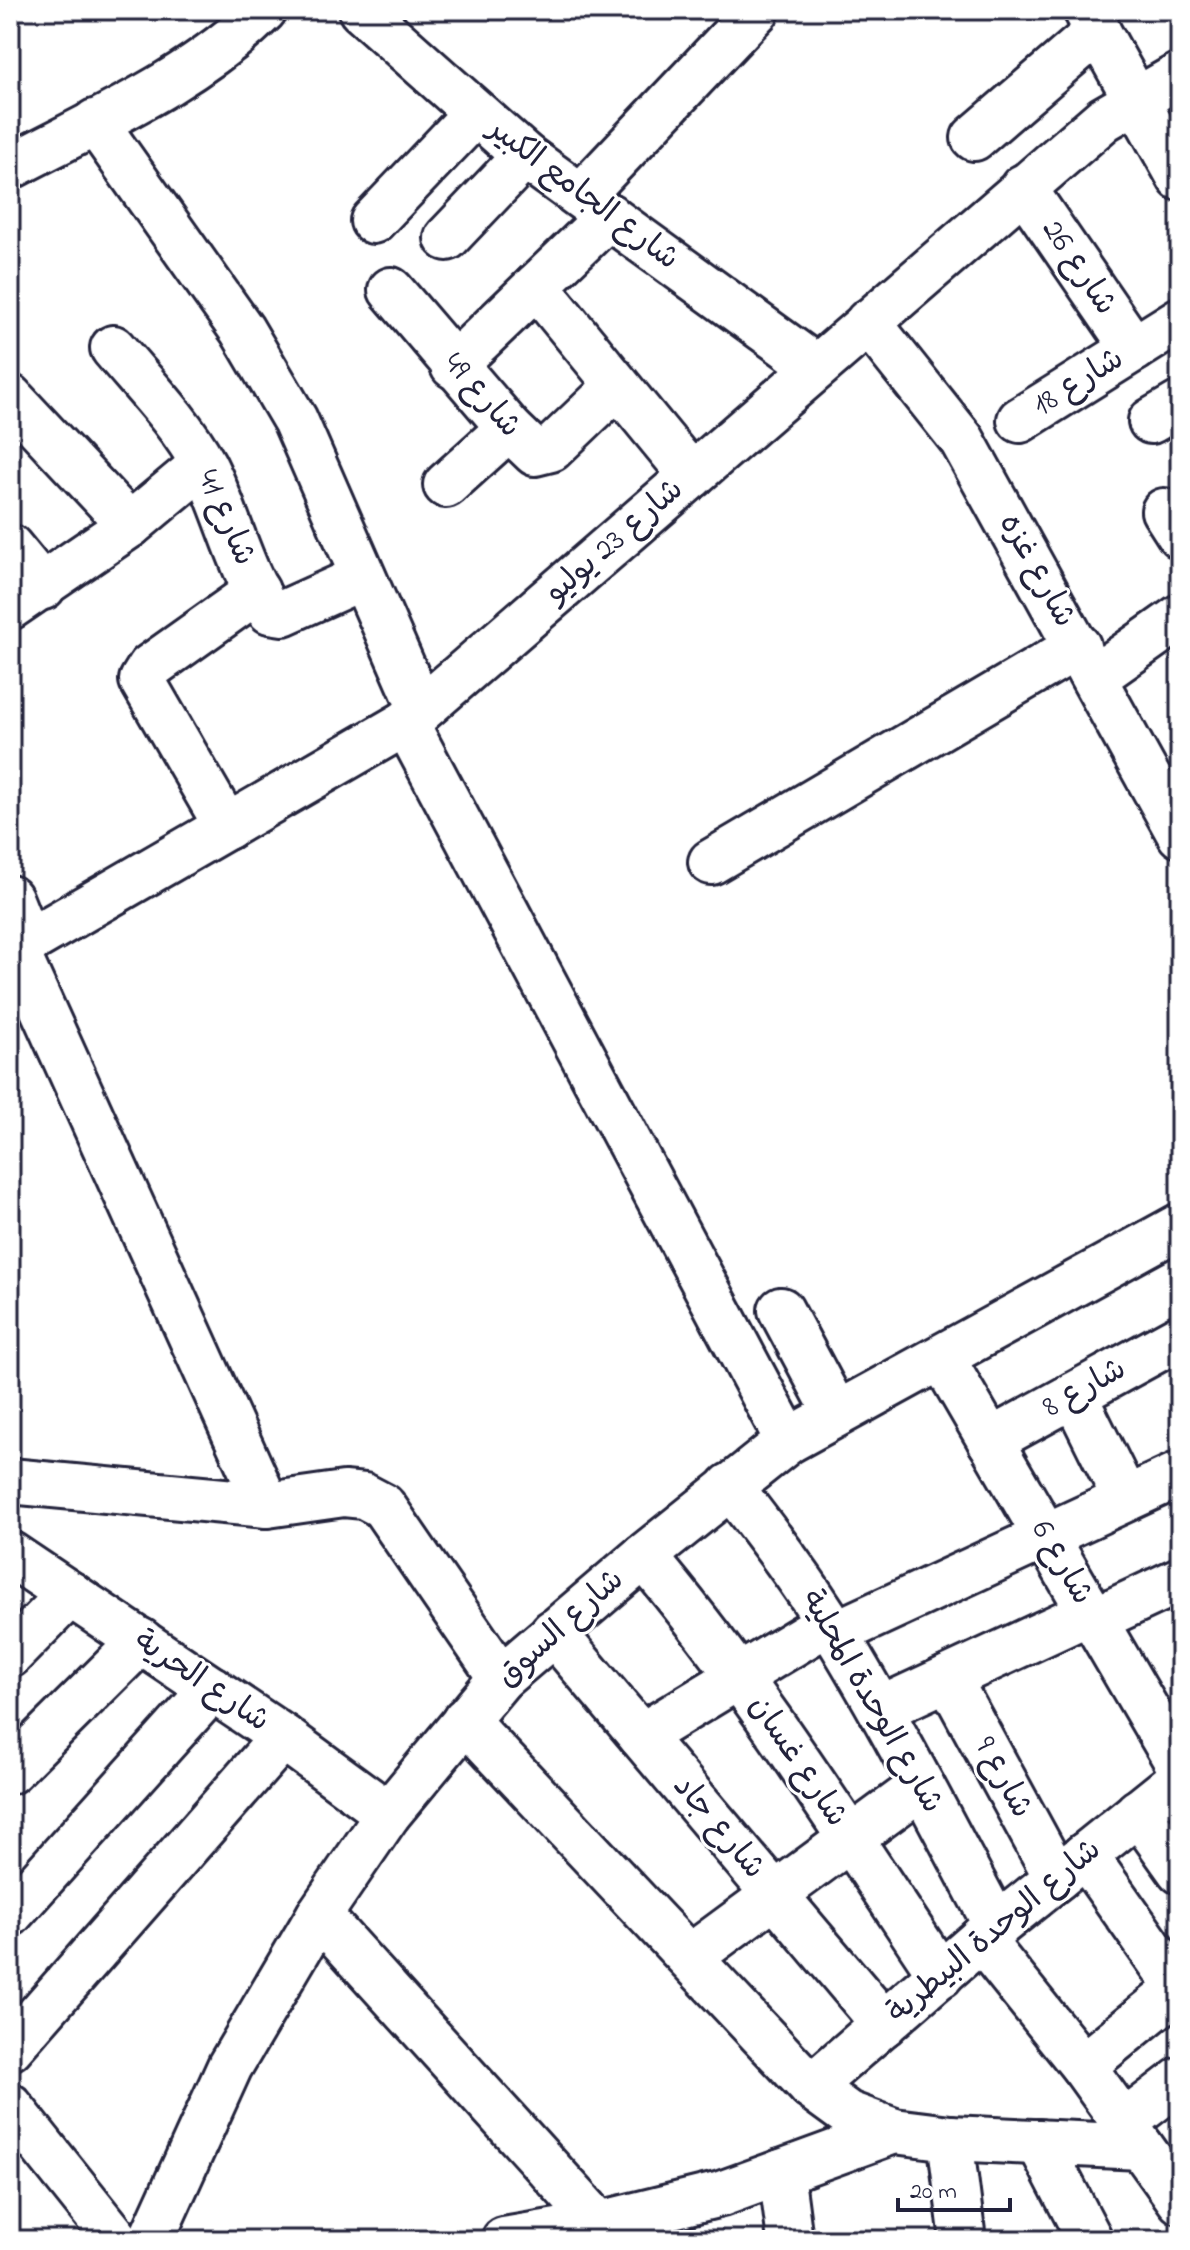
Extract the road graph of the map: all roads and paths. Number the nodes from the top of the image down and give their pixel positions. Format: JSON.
{"nodes":[{"id":1,"x":264,"y":10,"type":"edge"},
{"id":2,"x":757,"y":10,"type":"edge"},
{"id":3,"x":374,"y":14,"type":"edge"},
{"id":4,"x":1092,"y":20,"type":"edge"},
{"id":5,"x":1180,"y":75,"type":"edge"},
{"id":6,"x":1136,"y":97,"type":"junction"},
{"id":7,"x":475,"y":114,"type":"junction"},
{"id":8,"x":95,"y":122,"type":"junction"},
{"id":9,"x":974,"y":138,"type":"dead end"},
{"id":10,"x":525,"y":156,"type":"junction"},
{"id":11,"x":10,"y":167,"type":"edge"},
{"id":12,"x":1180,"y":178,"type":"edge"},
{"id":13,"x":1023,"y":187,"type":"junction"},
{"id":14,"x":595,"y":206,"type":"junction"},
{"id":15,"x":373,"y":221,"type":"dead end"},
{"id":16,"x":447,"y":238,"type":"dead end"},
{"id":17,"x":536,"y":286,"type":"junction"},
{"id":18,"x":391,"y":290,"type":"dead end"},
{"id":19,"x":1180,"y":320,"type":"edge"},
{"id":20,"x":868,"y":322,"type":"junction"},
{"id":21,"x":113,"y":348,"type":"dead end"},
{"id":22,"x":1134,"y":349,"type":"junction"},
{"id":23,"x":453,"y":366,"type":"junction"},
{"id":24,"x":816,"y":367,"type":"junction"},
{"id":25,"x":617,"y":386,"type":"junction"},
{"id":26,"x":10,"y":397,"type":"edge"},
{"id":27,"x":1020,"y":420,"type":"dead end"},
{"id":28,"x":509,"y":428,"type":"junction"},
{"id":29,"x":203,"y":464,"type":"junction"},
{"id":30,"x":692,"y":476,"type":"junction"},
{"id":31,"x":446,"y":485,"type":"dead end"},
{"id":32,"x":130,"y":525,"type":"junction"},
{"id":33,"x":10,"y":547,"type":"edge"},
{"id":34,"x":363,"y":577,"type":"junction"},
{"id":35,"x":257,"y":591,"type":"junction"},
{"id":36,"x":26,"y":597,"type":"edge"},
{"id":37,"x":1180,"y":617,"type":"edge"},
{"id":38,"x":1086,"y":662,"type":"junction"},
{"id":39,"x":414,"y":716,"type":"junction"},
{"id":40,"x":1176,"y":817,"type":"edge"},
{"id":41,"x":227,"y":827,"type":"junction"},
{"id":42,"x":711,"y":862,"type":"dead end"},
{"id":43,"x":10,"y":898,"type":"edge"},
{"id":44,"x":18,"y":948,"type":"edge"},
{"id":45,"x":1180,"y":1226,"type":"edge"},
{"id":46,"x":781,"y":1310,"type":"dead end"},
{"id":47,"x":1180,"y":1337,"type":"edge"},
{"id":48,"x":942,"y":1358,"type":"junction"},
{"id":49,"x":760,"y":1388,"type":"junction"},
{"id":50,"x":1074,"y":1395,"type":"junction"},
{"id":51,"x":788,"y":1441,"type":"junction"},
{"id":52,"x":990,"y":1441,"type":"junction"},
{"id":53,"x":1180,"y":1474,"type":"edge"},
{"id":54,"x":10,"y":1481,"type":"edge"},
{"id":55,"x":730,"y":1486,"type":"junction"},
{"id":56,"x":1125,"y":1498,"type":"junction"},
{"id":57,"x":267,"y":1505,"type":"junction"},
{"id":58,"x":1046,"y":1535,"type":"junction"},
{"id":59,"x":10,"y":1554,"type":"edge"},
{"id":60,"x":644,"y":1556,"type":"junction"},
{"id":61,"x":1180,"y":1580,"type":"edge"},
{"id":62,"x":70,"y":1594,"type":"junction"},
{"id":63,"x":1092,"y":1616,"type":"junction"},
{"id":64,"x":832,"y":1628,"type":"junction"},
{"id":65,"x":553,"y":1632,"type":"junction"},
{"id":66,"x":141,"y":1641,"type":"junction"},
{"id":67,"x":10,"y":1655,"type":"edge"},
{"id":68,"x":739,"y":1676,"type":"junction"},
{"id":69,"x":501,"y":1678,"type":"junction"},
{"id":70,"x":948,"y":1678,"type":"junction"},
{"id":71,"x":212,"y":1689,"type":"junction"},
{"id":72,"x":881,"y":1709,"type":"junction"},
{"id":73,"x":465,"y":1720,"type":"junction"},
{"id":74,"x":641,"y":1736,"type":"junction"},
{"id":75,"x":283,"y":1737,"type":"junction"},
{"id":76,"x":1180,"y":1767,"type":"edge"},
{"id":77,"x":10,"y":1771,"type":"edge"},
{"id":78,"x":1180,"y":1779,"type":"edge"},
{"id":79,"x":922,"y":1786,"type":"junction"},
{"id":80,"x":1138,"y":1812,"type":"junction"},
{"id":81,"x":388,"y":1814,"type":"junction"},
{"id":82,"x":849,"y":1839,"type":"junction"},
{"id":83,"x":1071,"y":1866,"type":"junction"},
{"id":84,"x":1180,"y":1871,"type":"edge"},
{"id":85,"x":774,"y":1894,"type":"junction"},
{"id":86,"x":16,"y":1896,"type":"edge"},
{"id":87,"x":319,"y":1915,"type":"junction"},
{"id":88,"x":989,"y":1933,"type":"junction"},
{"id":89,"x":690,"y":1957,"type":"junction"},
{"id":90,"x":941,"y":1975,"type":"junction"},
{"id":91,"x":1179,"y":1989,"type":"edge"},
{"id":92,"x":884,"y":2024,"type":"junction"},
{"id":93,"x":10,"y":2048,"type":"edge"},
{"id":94,"x":1083,"y":2066,"type":"junction"},
{"id":95,"x":1180,"y":2080,"type":"edge"},
{"id":96,"x":811,"y":2087,"type":"junction"},
{"id":97,"x":10,"y":2106,"type":"edge"},
{"id":98,"x":894,"y":2131,"type":"junction"},
{"id":99,"x":1132,"y":2135,"type":"junction"},
{"id":100,"x":950,"y":2138,"type":"junction"},
{"id":101,"x":1039,"y":2142,"type":"junction"},
{"id":102,"x":781,"y":2172,"type":"junction"},
{"id":103,"x":1180,"y":2201,"type":"edge"},
{"id":104,"x":599,"y":2224,"type":"junction"},
{"id":105,"x":117,"y":2240,"type":"edge"},
{"id":106,"x":151,"y":2240,"type":"edge"},
{"id":107,"x":504,"y":2240,"type":"edge"},
{"id":108,"x":790,"y":2240,"type":"edge"},
{"id":109,"x":963,"y":2240,"type":"edge"},
{"id":110,"x":1090,"y":2240,"type":"edge"}],
"edges":[{"from":1,"to":8,"type":"street"},
{"from":2,"to":14,"type":"street"},
{"from":3,"to":7,"type":"street","name":"شارع الجامع الكبير"},
{"from":4,"to":6,"type":"street"},
{"from":4,"to":9,"type":"street"},
{"from":5,"to":6,"type":"street","name":"شارع 23 يوليو"},
{"from":6,"to":12,"type":"street"},
{"from":6,"to":13,"type":"street","name":"شارع 23 يوليو"},
{"from":7,"to":10,"type":"street","name":"شارع الجامع الكبير"},
{"from":7,"to":15,"type":"street"},
{"from":8,"to":11,"type":"street"},
{"from":8,"to":34,"type":"street"},
{"from":10,"to":14,"type":"street","name":"شارع الجامع الكبير"},
{"from":10,"to":16,"type":"street"},
{"from":13,"to":20,"type":"street","name":"شارع 23 يوليو"},
{"from":13,"to":22,"type":"street","name":"شارع 26"},
{"from":14,"to":17,"type":"street"},
{"from":14,"to":24,"type":"street","name":"شارع الجامع الكبير"},
{"from":17,"to":23,"type":"street"},
{"from":17,"to":25,"type":"street"},
{"from":18,"to":23,"type":"street","name":"شارع 49"},
{"from":19,"to":22,"type":"street","name":"شارع 18"},
{"from":20,"to":24,"type":"street","name":"شارع 23 يوليو"},
{"from":20,"to":38,"type":"street","name":"شارع غزه"},
{"from":21,"to":29,"type":"street","name":"شارع 41"},
{"from":22,"to":27,"type":"street","name":"شارع 18"},
{"from":23,"to":28,"type":"street","name":"شارع 49"},
{"from":24,"to":30,"type":"street","name":"شارع 23 يوليو"},
{"from":25,"to":28,"type":"street","name":"شارع 49"},
{"from":25,"to":30,"type":"street"},
{"from":26,"to":32,"type":"street"},
{"from":28,"to":31,"type":"street"},
{"from":29,"to":32,"type":"street"},
{"from":29,"to":35,"type":"street","name":"شارع 41"},
{"from":30,"to":39,"type":"street","name":"شارع 23 يوليو"},
{"from":32,"to":36,"type":"street"},
{"from":33,"to":36,"type":"street"},
{"from":34,"to":35,"type":"street","name":"شارع 41"},
{"from":34,"to":39,"type":"street"},
{"from":35,"to":41,"type":"street"},
{"from":37,"to":38,"type":"street"},
{"from":38,"to":40,"type":"street","name":"شارع غزه"},
{"from":38,"to":42,"type":"street"},
{"from":39,"to":41,"type":"street","name":"شارع 23 يوليو"},
{"from":39,"to":49,"type":"street"},
{"from":41,"to":44,"type":"street","name":"شارع 23 يوليو"},
{"from":43,"to":44,"type":"street"},
{"from":44,"to":57,"type":"street"},
{"from":45,"to":48,"type":"street","name":"شارع السوق"},
{"from":46,"to":49,"type":"street"},
{"from":47,"to":50,"type":"street","name":"شارع 8"},
{"from":48,"to":51,"type":"street","name":"شارع السوق"},
{"from":48,"to":52,"type":"street","name":"شارع 6"},
{"from":49,"to":51,"type":"street"},
{"from":50,"to":52,"type":"street","name":"شارع 8"},
{"from":50,"to":56,"type":"street"},
{"from":51,"to":55,"type":"street","name":"شارع السوق"},
{"from":52,"to":58,"type":"street","name":"شارع 6"},
{"from":53,"to":56,"type":"street"},
{"from":54,"to":57,"type":"street"},
{"from":55,"to":60,"type":"street","name":"شارع السوق"},
{"from":55,"to":64,"type":"street","name":"شارع الوحدة المحلية"},
{"from":56,"to":58,"type":"street"},
{"from":57,"to":69,"type":"street"},
{"from":58,"to":63,"type":"street","name":"شارع 6"},
{"from":58,"to":64,"type":"street"},
{"from":59,"to":62,"type":"street","name":"شارع الحرية"},
{"from":60,"to":65,"type":"street","name":"شارع السوق"},
{"from":60,"to":68,"type":"street","name":"شارع غسان"},
{"from":61,"to":63,"type":"street"},
{"from":62,"to":66,"type":"street","name":"شارع الحرية"},
{"from":62,"to":67,"type":"street"},
{"from":63,"to":70,"type":"street"},
{"from":63,"to":76,"type":"street","name":"شارع 6"},
{"from":64,"to":68,"type":"street"},
{"from":64,"to":72,"type":"street","name":"شارع الوحدة المحلية"},
{"from":65,"to":69,"type":"street","name":"شارع السوق"},
{"from":65,"to":74,"type":"street","name":"شارع جاد"},
{"from":66,"to":71,"type":"street","name":"شارع الحرية"},
{"from":66,"to":77,"type":"street"},
{"from":68,"to":74,"type":"street"},
{"from":68,"to":82,"type":"street","name":"شارع غسان"},
{"from":69,"to":73,"type":"street","name":"شارع السوق"},
{"from":70,"to":72,"type":"street"},
{"from":70,"to":83,"type":"street","name":"شارع 9"},
{"from":71,"to":75,"type":"street","name":"شارع الحرية"},
{"from":71,"to":86,"type":"street"},
{"from":72,"to":79,"type":"street","name":"شارع الوحدة المحلية"},
{"from":73,"to":81,"type":"street","name":"شارع السوق"},
{"from":73,"to":89,"type":"street"},
{"from":74,"to":85,"type":"street","name":"شارع جاد"},
{"from":75,"to":81,"type":"street","name":"شارع الحرية"},
{"from":75,"to":93,"type":"street"},
{"from":78,"to":80,"type":"street","name":"شارع الوحدة البيطرية"},
{"from":79,"to":82,"type":"street"},
{"from":79,"to":88,"type":"street","name":"شارع الوحدة المحلية"},
{"from":80,"to":83,"type":"street","name":"شارع الوحدة البيطرية"},
{"from":80,"to":84,"type":"street"},
{"from":81,"to":87,"type":"street","name":"شارع السوق"},
{"from":82,"to":85,"type":"street"},
{"from":82,"to":90,"type":"street","name":"شارع غسان"},
{"from":83,"to":88,"type":"street","name":"شارع الوحدة البيطرية"},
{"from":83,"to":91,"type":"street","name":"شارع 9"},
{"from":85,"to":89,"type":"street"},
{"from":85,"to":92,"type":"street","name":"شارع جاد"},
{"from":87,"to":104,"type":"street"},
{"from":87,"to":106,"type":"street","name":"شارع السوق"},
{"from":88,"to":90,"type":"street","name":"شارع الوحدة البيطرية"},
{"from":88,"to":94,"type":"street","name":"شارع الوحدة المحلية"},
{"from":89,"to":96,"type":"street"},
{"from":90,"to":92,"type":"street","name":"شارع الوحدة البيطرية"},
{"from":91,"to":94,"type":"street"},
{"from":92,"to":96,"type":"street","name":"شارع الوحدة البيطرية"},
{"from":94,"to":99,"type":"street","name":"شارع الوحدة المحلية"},
{"from":95,"to":99,"type":"street"},
{"from":96,"to":98,"type":"street"},
{"from":97,"to":105,"type":"street"},
{"from":98,"to":100,"type":"street"},
{"from":98,"to":102,"type":"street"},
{"from":99,"to":101,"type":"street"},
{"from":99,"to":103,"type":"street","name":"شارع الوحدة المحلية"},
{"from":100,"to":101,"type":"street"},
{"from":100,"to":109,"type":"street"},
{"from":101,"to":110,"type":"street"},
{"from":102,"to":104,"type":"street"},
{"from":102,"to":108,"type":"street"},
{"from":104,"to":107,"type":"street"}]}
